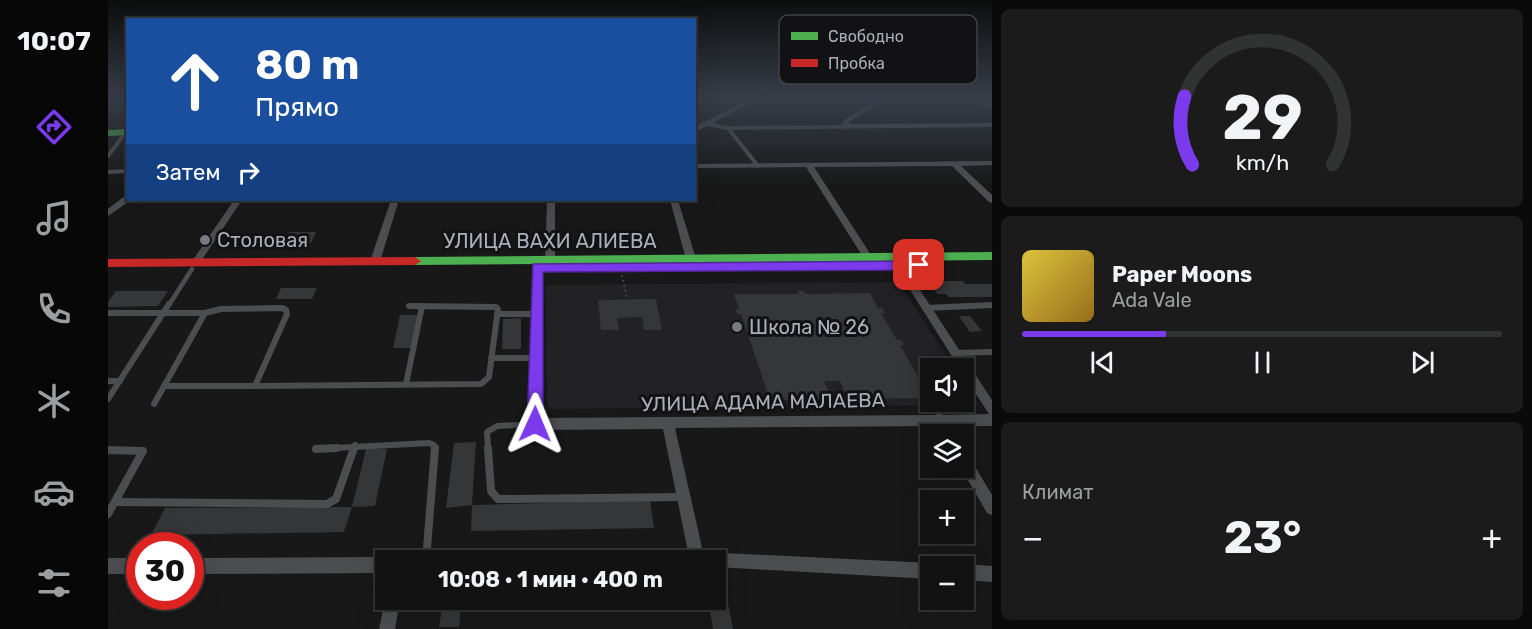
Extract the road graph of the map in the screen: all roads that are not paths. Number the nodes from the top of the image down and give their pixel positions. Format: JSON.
{"nodes":[{"id":1,"x":720,"y":126,"type":"edge"},
{"id":2,"x":825,"y":126,"type":"edge"},
{"id":3,"x":729,"y":128,"type":"junction"},
{"id":4,"x":126,"y":132,"type":"edge"},
{"id":5,"x":108,"y":133,"type":"edge"},
{"id":6,"x":126,"y":133,"type":"edge"},
{"id":7,"x":108,"y":156,"type":"edge"},
{"id":8,"x":992,"y":163,"type":"edge"},
{"id":9,"x":955,"y":164,"type":"junction"},
{"id":10,"x":809,"y":165,"type":"junction"},
{"id":11,"x":696,"y":166,"type":"edge"},
{"id":12,"x":758,"y":166,"type":"junction"},
{"id":13,"x":126,"y":171,"type":"edge"},
{"id":14,"x":108,"y":172,"type":"edge"},
{"id":15,"x":990,"y":196,"type":"edge"},
{"id":16,"x":126,"y":200,"type":"edge"},
{"id":17,"x":237,"y":201,"type":"edge"},
{"id":18,"x":395,"y":201,"type":"edge"},
{"id":19,"x":551,"y":201,"type":"edge"},
{"id":20,"x":674,"y":201,"type":"edge"},
{"id":21,"x":108,"y":213,"type":"edge"},
{"id":22,"x":992,"y":256,"type":"edge"},
{"id":23,"x":868,"y":258,"type":"junction"},
{"id":24,"x":691,"y":259,"type":"junction"},
{"id":25,"x":550,"y":260,"type":"junction"},
{"id":26,"x":375,"y":261,"type":"junction"},
{"id":27,"x":108,"y":263,"type":"edge"},
{"id":28,"x":992,"y":264,"type":"edge"},
{"id":29,"x":194,"y":266,"type":"junction"},
{"id":30,"x":900,"y":266,"type":"junction"},
{"id":31,"x":537,"y":267,"type":"junction"},
{"id":32,"x":108,"y":269,"type":"edge"},
{"id":33,"x":992,"y":305,"type":"edge"},
{"id":34,"x":409,"y":306,"type":"dead end"},
{"id":35,"x":422,"y":306,"type":"junction"},
{"id":36,"x":925,"y":308,"type":"junction"},
{"id":37,"x":108,"y":313,"type":"edge"},
{"id":38,"x":165,"y":313,"type":"junction"},
{"id":39,"x":205,"y":313,"type":"junction"},
{"id":40,"x":497,"y":314,"type":"junction"},
{"id":41,"x":537,"y":314,"type":"junction"},
{"id":42,"x":992,"y":352,"type":"edge"},
{"id":43,"x":954,"y":353,"type":"junction"},
{"id":44,"x":491,"y":358,"type":"junction"},
{"id":45,"x":536,"y":358,"type":"junction"},
{"id":46,"x":108,"y":381,"type":"edge"},
{"id":47,"x":120,"y":381,"type":"junction"},
{"id":48,"x":406,"y":384,"type":"junction"},
{"id":49,"x":164,"y":386,"type":"junction"},
{"id":50,"x":255,"y":386,"type":"junction"},
{"id":51,"x":108,"y":399,"type":"edge"},
{"id":52,"x":154,"y":404,"type":"dead end"},
{"id":53,"x":992,"y":410,"type":"edge"},
{"id":54,"x":939,"y":418,"type":"junction"},
{"id":55,"x":992,"y":420,"type":"edge"},
{"id":56,"x":535,"y":424,"type":"junction"},
{"id":57,"x":668,"y":424,"type":"junction"},
{"id":58,"x":943,"y":424,"type":"edge"},
{"id":59,"x":355,"y":445,"type":"junction"},
{"id":60,"x":316,"y":449,"type":"dead end"},
{"id":61,"x":108,"y":450,"type":"edge"},
{"id":62,"x":974,"y":477,"type":"edge"},
{"id":63,"x":683,"y":497,"type":"junction"},
{"id":64,"x":115,"y":502,"type":"junction"},
{"id":65,"x":992,"y":507,"type":"edge"},
{"id":66,"x":108,"y":514,"type":"edge"},
{"id":67,"x":427,"y":550,"type":"edge"},
{"id":68,"x":695,"y":550,"type":"edge"},
{"id":69,"x":726,"y":560,"type":"edge"},
{"id":70,"x":375,"y":565,"type":"edge"},
{"id":71,"x":108,"y":566,"type":"edge"},
{"id":72,"x":126,"y":566,"type":"edge"},
{"id":73,"x":204,"y":566,"type":"edge"},
{"id":74,"x":920,"y":570,"type":"edge"},
{"id":75,"x":974,"y":573,"type":"edge"},
{"id":76,"x":992,"y":574,"type":"edge"},
{"id":77,"x":390,"y":610,"type":"edge"},
{"id":78,"x":387,"y":629,"type":"edge"}],
"edges":[{"from":1,"to":3,"type":"street"},
{"from":2,"to":3,"type":"street"},
{"from":3,"to":12,"type":"lane"},
{"from":4,"to":5,"type":"main road"},
{"from":6,"to":7,"type":"lane"},
{"from":8,"to":9,"type":"street"},
{"from":9,"to":10,"type":"street"},
{"from":9,"to":15,"type":"street"},
{"from":10,"to":12,"type":"street"},
{"from":10,"to":23,"type":"street"},
{"from":11,"to":12,"type":"street"},
{"from":13,"to":14,"type":"street"},
{"from":16,"to":21,"type":"street"},
{"from":17,"to":29,"type":"street"},
{"from":18,"to":26,"type":"street"},
{"from":19,"to":25,"type":"street"},
{"from":20,"to":24,"type":"street"},
{"from":22,"to":23,"type":"main road","name":"УЛИЦА ВАХИ АЛИЕВА"},
{"from":23,"to":24,"type":"main road","name":"УЛИЦА ВАХИ АЛИЕВА"},
{"from":24,"to":25,"type":"main road","name":"УЛИЦА ВАХИ АЛИЕВА"},
{"from":25,"to":26,"type":"main road","name":"УЛИЦА ВАХИ АЛИЕВА"},
{"from":26,"to":29,"type":"main road","name":"УЛИЦА ВАХИ АЛИЕВА"},
{"from":27,"to":29,"type":"main road","name":"УЛИЦА ВАХИ АЛИЕВА"},
{"from":28,"to":30,"type":"main road","name":"УЛИЦА ВАХИ АЛИЕВА"},
{"from":29,"to":31,"type":"main road","name":"УЛИЦА ВАХИ АЛИЕВА"},
{"from":29,"to":32,"type":"main road","name":"УЛИЦА ВАХИ АЛИЕВА"},
{"from":29,"to":38,"type":"lane"},
{"from":30,"to":31,"type":"main road","name":"УЛИЦА ВАХИ АЛИЕВА"},
{"from":30,"to":36,"type":"street"},
{"from":31,"to":41,"type":"street"},
{"from":33,"to":36,"type":"lane"},
{"from":34,"to":35,"type":"lane"},
{"from":35,"to":40,"type":"lane"},
{"from":35,"to":48,"type":"lane"},
{"from":36,"to":43,"type":"street"},
{"from":37,"to":38,"type":"lane"},
{"from":38,"to":39,"type":"lane"},
{"from":38,"to":47,"type":"lane"},
{"from":39,"to":49,"type":"lane"},
{"from":39,"to":50,"type":"lane"},
{"from":40,"to":41,"type":"lane"},
{"from":40,"to":44,"type":"lane"},
{"from":41,"to":45,"type":"street"},
{"from":42,"to":43,"type":"lane"},
{"from":43,"to":53,"type":"street"},
{"from":44,"to":45,"type":"lane"},
{"from":44,"to":48,"type":"lane"},
{"from":45,"to":56,"type":"street"},
{"from":46,"to":47,"type":"lane"},
{"from":47,"to":51,"type":"lane"},
{"from":48,"to":50,"type":"lane"},
{"from":49,"to":50,"type":"lane"},
{"from":49,"to":52,"type":"lane"},
{"from":54,"to":55,"type":"street","name":"УЛИЦА АДАМА МАЛАЕВА"},
{"from":54,"to":57,"type":"street","name":"УЛИЦА АДАМА МАЛАЕВА"},
{"from":54,"to":58,"type":"street"},
{"from":56,"to":57,"type":"street","name":"УЛИЦА АДАМА МАЛАЕВА"},
{"from":56,"to":63,"type":"lane"},
{"from":57,"to":63,"type":"street"},
{"from":59,"to":60,"type":"lane"},
{"from":59,"to":64,"type":"lane"},
{"from":59,"to":67,"type":"lane"},
{"from":61,"to":64,"type":"lane"},
{"from":62,"to":65,"type":"street"},
{"from":63,"to":68,"type":"street"},
{"from":64,"to":66,"type":"lane"},
{"from":69,"to":74,"type":"street"},
{"from":70,"to":73,"type":"street"},
{"from":71,"to":72,"type":"street"},
{"from":75,"to":76,"type":"street"},
{"from":77,"to":78,"type":"street"}]}
